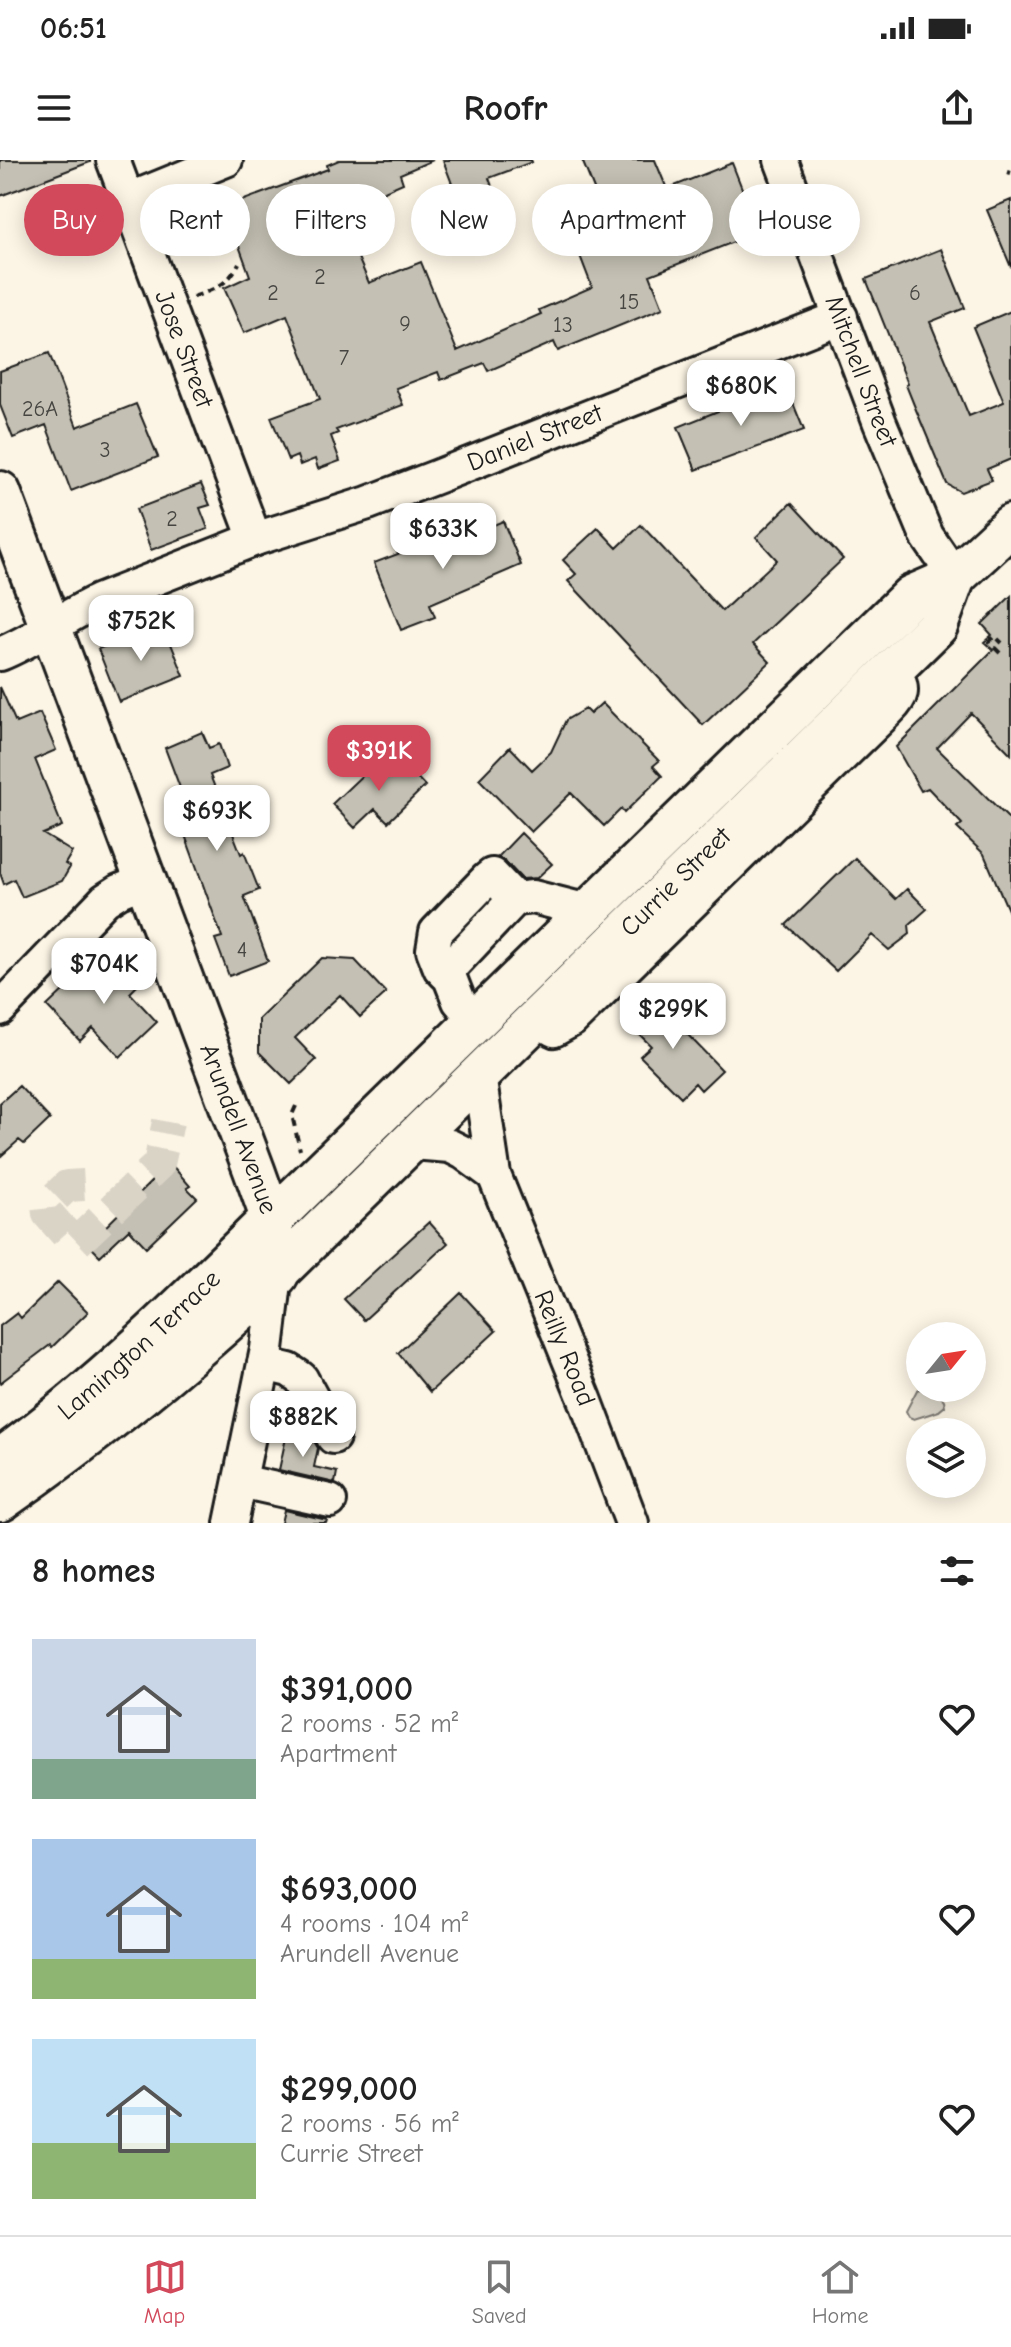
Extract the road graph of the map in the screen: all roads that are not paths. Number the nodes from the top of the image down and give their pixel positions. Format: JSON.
{"nodes":[{"id":1,"x":113,"y":160,"type":"edge"},
{"id":2,"x":226,"y":160,"type":"edge"},
{"id":3,"x":781,"y":160,"type":"edge"},
{"id":4,"x":128,"y":200,"type":"junction"},
{"id":5,"x":841,"y":317,"type":"junction"},
{"id":6,"x":0,"y":492,"type":"edge"},
{"id":7,"x":1011,"y":525,"type":"edge"},
{"id":8,"x":255,"y":539,"type":"junction"},
{"id":9,"x":955,"y":577,"type":"junction"},
{"id":10,"x":51,"y":628,"type":"junction"},
{"id":11,"x":0,"y":654,"type":"edge"},
{"id":12,"x":895,"y":669,"type":"junction"},
{"id":13,"x":731,"y":771,"type":"junction"},
{"id":14,"x":759,"y":800,"type":"junction"},
{"id":15,"x":144,"y":881,"type":"junction"},
{"id":16,"x":588,"y":911,"type":"junction"},
{"id":17,"x":0,"y":1009,"type":"edge"},
{"id":18,"x":535,"y":1019,"type":"junction"},
{"id":19,"x":476,"y":1021,"type":"junction"},
{"id":20,"x":479,"y":1075,"type":"junction"},
{"id":21,"x":412,"y":1143,"type":"junction"},
{"id":22,"x":494,"y":1175,"type":"junction"},
{"id":23,"x":271,"y":1221,"type":"junction"},
{"id":24,"x":276,"y":1274,"type":"junction"},
{"id":25,"x":264,"y":1364,"type":"junction"},
{"id":26,"x":333,"y":1437,"type":"dead end"},
{"id":27,"x":0,"y":1462,"type":"edge"},
{"id":28,"x":240,"y":1481,"type":"junction"},
{"id":29,"x":0,"y":1499,"type":"edge"},
{"id":30,"x":330,"y":1501,"type":"dead end"},
{"id":31,"x":231,"y":1523,"type":"edge"},
{"id":32,"x":632,"y":1523,"type":"edge"}],
"edges":[{"from":1,"to":4,"type":"street","name":"Jose Street"},
{"from":2,"to":4,"type":"street"},
{"from":3,"to":5,"type":"street","name":"Mitchell Street"},
{"from":4,"to":8,"type":"street","name":"Jose Street"},
{"from":5,"to":8,"type":"street","name":"Daniel Street"},
{"from":5,"to":9,"type":"street","name":"Mitchell Street"},
{"from":6,"to":10,"type":"main road","name":"Arundell Avenue"},
{"from":7,"to":9,"type":"main road","name":"Currie Street"},
{"from":8,"to":10,"type":"street","name":"Daniel Street"},
{"from":9,"to":12,"type":"main road","name":"Currie Street"},
{"from":9,"to":13,"type":"main road","name":"Currie Street"},
{"from":10,"to":11,"type":"street","name":"Daniel Street"},
{"from":10,"to":15,"type":"main road","name":"Arundell Avenue"},
{"from":12,"to":14,"type":"main road","name":"Currie Street"},
{"from":12,"to":18,"type":"street"},
{"from":13,"to":14,"type":"street"},
{"from":13,"to":16,"type":"main road","name":"Currie Street"},
{"from":14,"to":18,"type":"main road","name":"Currie Street"},
{"from":15,"to":17,"type":"street"},
{"from":15,"to":23,"type":"main road","name":"Arundell Avenue"},
{"from":16,"to":19,"type":"main road","name":"Currie Street"},
{"from":16,"to":19,"type":"street"},
{"from":18,"to":20,"type":"main road","name":"Currie Street"},
{"from":19,"to":23,"type":"main road","name":"Currie Street"},
{"from":20,"to":21,"type":"main road","name":"Currie Street"},
{"from":20,"to":22,"type":"street","name":"Reilly Road"},
{"from":21,"to":22,"type":"street"},
{"from":21,"to":24,"type":"main road","name":"Currie Street"},
{"from":22,"to":32,"type":"street","name":"Reilly Road"},
{"from":23,"to":24,"type":"main road","name":"Arundell Avenue"},
{"from":23,"to":27,"type":"highway","name":"Lamington Terrace"},
{"from":24,"to":25,"type":"street"},
{"from":24,"to":29,"type":"highway","name":"Lamington Terrace"},
{"from":25,"to":26,"type":"street"},
{"from":25,"to":28,"type":"street"},
{"from":28,"to":30,"type":"street"},
{"from":28,"to":31,"type":"street"}]}
